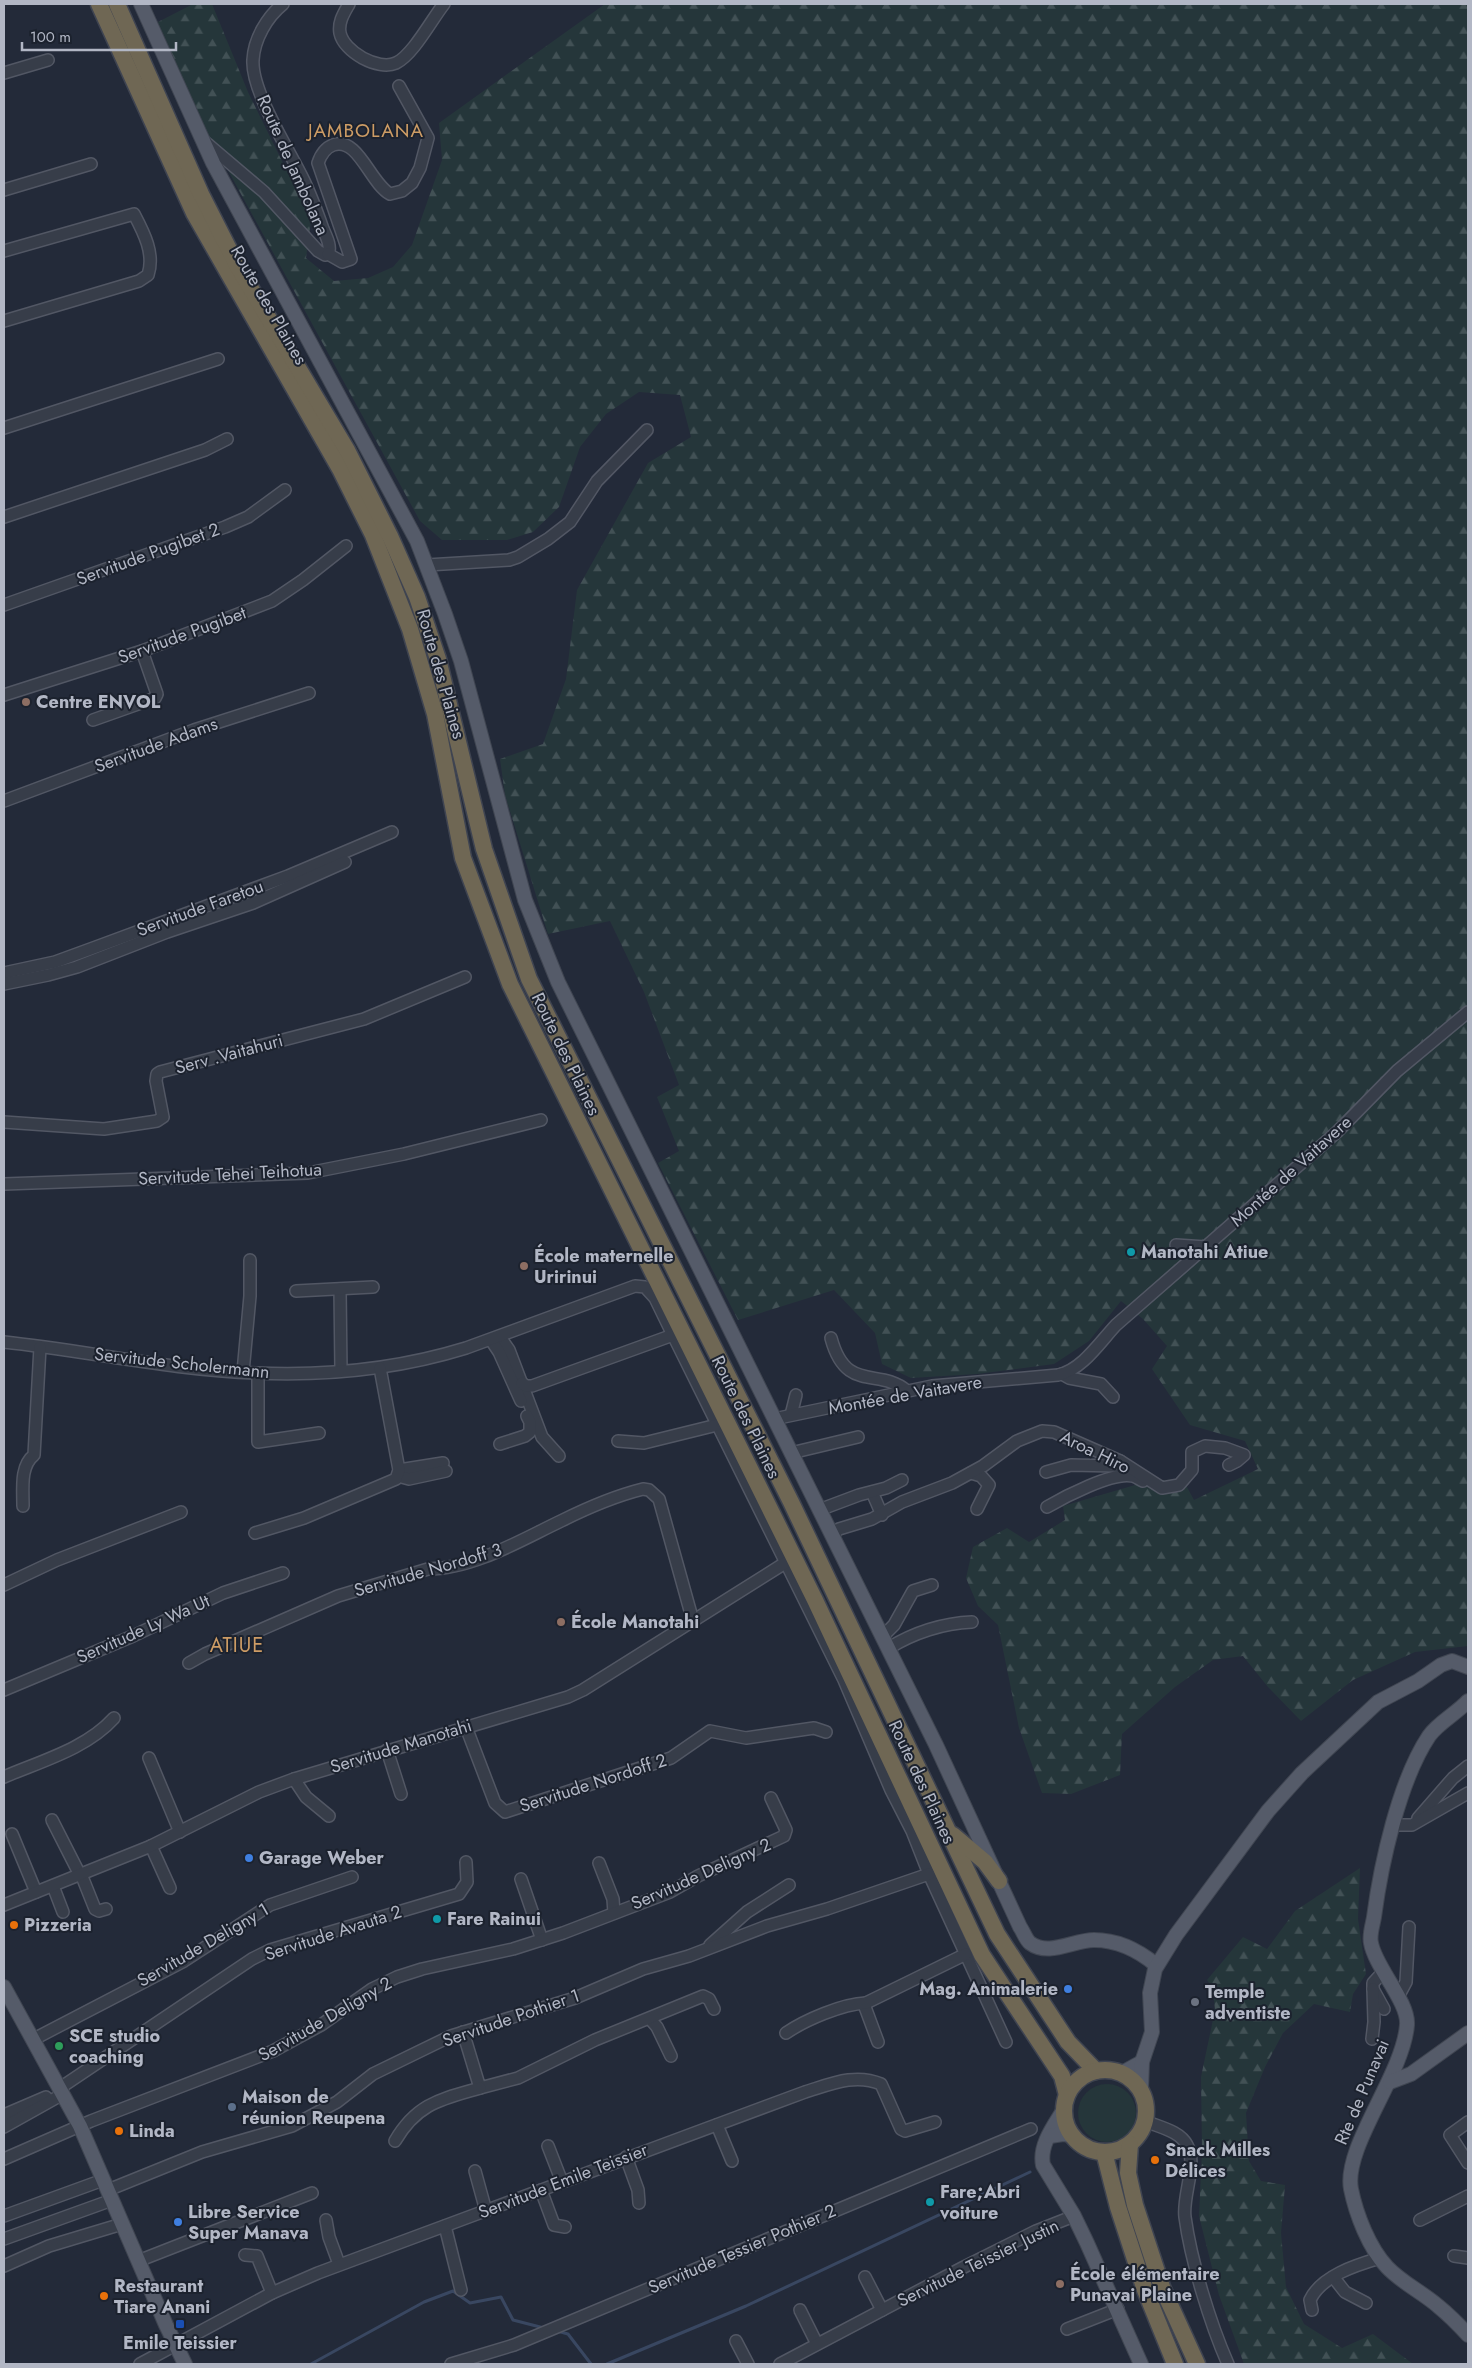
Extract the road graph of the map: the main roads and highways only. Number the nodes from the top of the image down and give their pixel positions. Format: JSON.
{"nodes":[{"id":1,"x":99,"y":4,"type":"edge"},
{"id":2,"x":117,"y":4,"type":"edge"},
{"id":3,"x":142,"y":4,"type":"edge"},
{"id":4,"x":1468,"y":1667,"type":"edge"},
{"id":5,"x":1468,"y":1701,"type":"edge"},
{"id":6,"x":948,"y":1831,"type":"junction"},
{"id":7,"x":999,"y":1881,"type":"junction"},
{"id":8,"x":1156,"y":1965,"type":"junction"},
{"id":9,"x":4,"y":1986,"type":"edge"},
{"id":10,"x":1468,"y":2033,"type":"edge"},
{"id":11,"x":1142,"y":2062,"type":"junction"},
{"id":12,"x":1096,"y":2071,"type":"junction"},
{"id":13,"x":1122,"y":2073,"type":"junction"},
{"id":14,"x":1390,"y":2082,"type":"junction"},
{"id":15,"x":1141,"y":2090,"type":"junction"},
{"id":16,"x":1065,"y":2103,"type":"junction"},
{"id":17,"x":1071,"y":2135,"type":"junction"},
{"id":18,"x":1050,"y":2136,"type":"junction"},
{"id":19,"x":1130,"y":2144,"type":"junction"},
{"id":20,"x":1104,"y":2152,"type":"junction"},
{"id":21,"x":1468,"y":2335,"type":"edge"},
{"id":22,"x":185,"y":2364,"type":"edge"},
{"id":23,"x":1140,"y":2364,"type":"edge"},
{"id":24,"x":1175,"y":2364,"type":"edge"},
{"id":25,"x":1197,"y":2364,"type":"edge"}],
"edges":[{"from":1,"to":16,"type":"highway","name":"Route des Plaines"},
{"from":2,"to":6,"type":"highway","name":"Route des Plaines"},
{"from":3,"to":7,"type":"main road","name":"Route des Plaines"},
{"from":4,"to":8,"type":"main road"},
{"from":5,"to":14,"type":"main road","name":"Rte de Punavai"},
{"from":6,"to":7,"type":"highway"},
{"from":6,"to":12,"type":"highway","name":"Route des Plaines"},
{"from":7,"to":8,"type":"main road","name":"Route des Plaines"},
{"from":8,"to":11,"type":"main road"},
{"from":9,"to":22,"type":"main road"},
{"from":10,"to":14,"type":"main road"},
{"from":11,"to":13,"type":"main road"},
{"from":11,"to":15,"type":"main road"},
{"from":12,"to":13,"type":"highway"},
{"from":12,"to":16,"type":"highway"},
{"from":13,"to":15,"type":"highway"},
{"from":14,"to":21,"type":"main road","name":"Rte de Punavai"},
{"from":15,"to":19,"type":"highway"},
{"from":16,"to":17,"type":"highway"},
{"from":16,"to":18,"type":"main road"},
{"from":17,"to":18,"type":"main road"},
{"from":17,"to":20,"type":"highway"},
{"from":18,"to":23,"type":"main road"},
{"from":19,"to":20,"type":"highway"},
{"from":19,"to":25,"type":"highway"},
{"from":20,"to":24,"type":"highway"}]}
